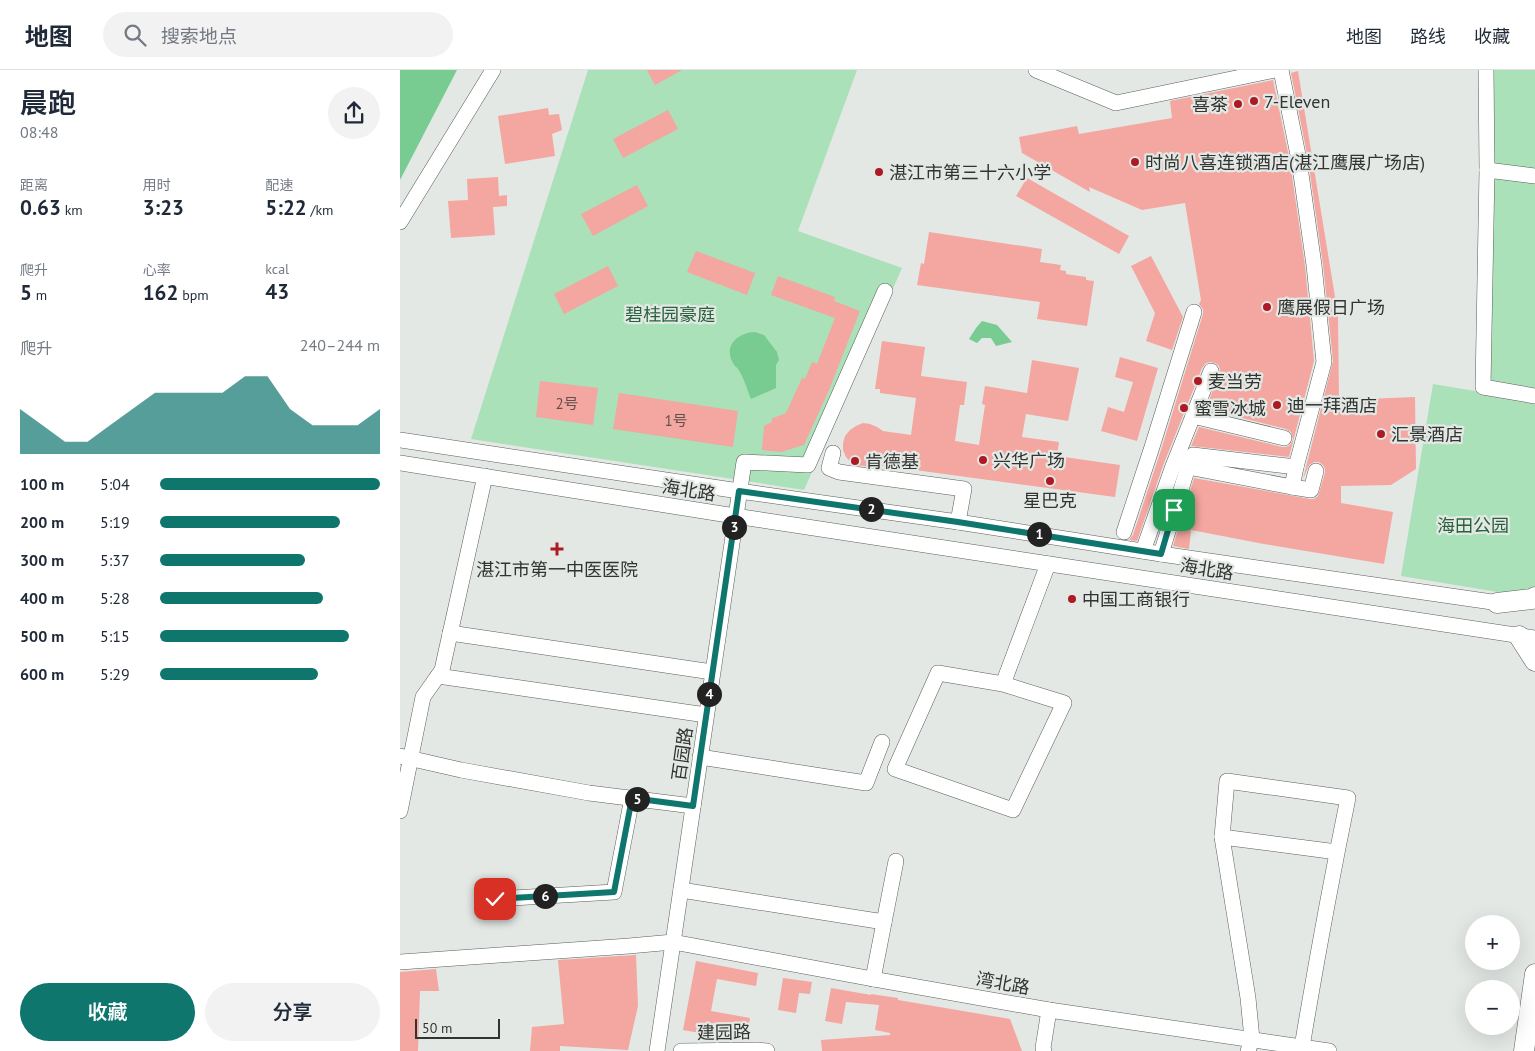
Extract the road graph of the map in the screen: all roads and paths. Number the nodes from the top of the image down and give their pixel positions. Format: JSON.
{"nodes":[{"id":1,"x":493,"y":70,"type":"edge"},
{"id":2,"x":1036,"y":70,"type":"edge"},
{"id":3,"x":1275,"y":70,"type":"edge"},
{"id":4,"x":1281,"y":70,"type":"edge"},
{"id":5,"x":1486,"y":70,"type":"edge"},
{"id":6,"x":1487,"y":170,"type":"junction"},
{"id":7,"x":1535,"y":176,"type":"edge"},
{"id":8,"x":400,"y":222,"type":"edge"},
{"id":9,"x":885,"y":290,"type":"dead end"},
{"id":10,"x":1194,"y":312,"type":"dead end"},
{"id":11,"x":1211,"y":371,"type":"dead end"},
{"id":12,"x":1535,"y":396,"type":"edge"},
{"id":13,"x":1193,"y":416,"type":"junction"},
{"id":14,"x":1284,"y":438,"type":"dead end"},
{"id":15,"x":400,"y":440,"type":"edge"},
{"id":16,"x":833,"y":453,"type":"dead end"},
{"id":17,"x":400,"y":463,"type":"edge"},
{"id":18,"x":1188,"y":467,"type":"junction"},
{"id":19,"x":1296,"y":467,"type":"junction"},
{"id":20,"x":1316,"y":471,"type":"dead end"},
{"id":21,"x":485,"y":476,"type":"junction"},
{"id":22,"x":1292,"y":487,"type":"junction"},
{"id":23,"x":739,"y":491,"type":"junction"},
{"id":24,"x":1124,"y":500,"type":"dead end"},
{"id":25,"x":736,"y":516,"type":"junction"},
{"id":26,"x":958,"y":522,"type":"junction"},
{"id":27,"x":1124,"y":532,"type":"junction"},
{"id":28,"x":1120,"y":547,"type":"junction"},
{"id":29,"x":1143,"y":551,"type":"junction"},
{"id":30,"x":1161,"y":554,"type":"junction"},
{"id":31,"x":1048,"y":564,"type":"junction"},
{"id":32,"x":1535,"y":597,"type":"edge"},
{"id":33,"x":1497,"y":602,"type":"junction"},
{"id":34,"x":1535,"y":607,"type":"edge"},
{"id":35,"x":450,"y":633,"type":"junction"},
{"id":36,"x":1527,"y":637,"type":"edge"},
{"id":37,"x":1535,"y":661,"type":"edge"},
{"id":38,"x":712,"y":672,"type":"junction"},
{"id":39,"x":438,"y":676,"type":"junction"},
{"id":40,"x":1004,"y":684,"type":"junction"},
{"id":41,"x":706,"y":715,"type":"junction"},
{"id":42,"x":882,"y":742,"type":"dead end"},
{"id":43,"x":406,"y":756,"type":"edge"},
{"id":44,"x":700,"y":757,"type":"junction"},
{"id":45,"x":632,"y":798,"type":"junction"},
{"id":46,"x":693,"y":806,"type":"junction"},
{"id":47,"x":400,"y":811,"type":"edge"},
{"id":48,"x":1222,"y":837,"type":"junction"},
{"id":49,"x":1337,"y":852,"type":"junction"},
{"id":50,"x":896,"y":862,"type":"dead end"},
{"id":51,"x":681,"y":890,"type":"junction"},
{"id":52,"x":495,"y":899,"type":"dead end"},
{"id":53,"x":884,"y":922,"type":"junction"},
{"id":54,"x":673,"y":942,"type":"junction"},
{"id":55,"x":400,"y":962,"type":"edge"},
{"id":56,"x":1535,"y":974,"type":"edge"},
{"id":57,"x":873,"y":979,"type":"junction"},
{"id":58,"x":1049,"y":1010,"type":"junction"},
{"id":59,"x":1250,"y":1045,"type":"edge"},
{"id":60,"x":1302,"y":1047,"type":"junction"},
{"id":61,"x":657,"y":1051,"type":"edge"},
{"id":62,"x":681,"y":1051,"type":"edge"},
{"id":63,"x":767,"y":1051,"type":"edge"},
{"id":64,"x":1044,"y":1051,"type":"edge"},
{"id":65,"x":1329,"y":1051,"type":"edge"},
{"id":66,"x":1524,"y":1051,"type":"edge"}],
"edges":[{"from":1,"to":8,"type":"street"},
{"from":2,"to":3,"type":"street"},
{"from":4,"to":19,"type":"street"},
{"from":5,"to":6,"type":"street"},
{"from":6,"to":7,"type":"street"},
{"from":6,"to":12,"type":"street"},
{"from":9,"to":23,"type":"street","name":"百园路"},
{"from":10,"to":27,"type":"street"},
{"from":11,"to":13,"type":"street"},
{"from":13,"to":14,"type":"street"},
{"from":13,"to":29,"type":"street"},
{"from":15,"to":23,"type":"street","name":"海北路"},
{"from":16,"to":26,"type":"street"},
{"from":17,"to":21,"type":"street","name":"海北路"},
{"from":18,"to":19,"type":"street"},
{"from":18,"to":22,"type":"street"},
{"from":18,"to":30,"type":"street"},
{"from":19,"to":22,"type":"street"},
{"from":20,"to":22,"type":"street"},
{"from":21,"to":25,"type":"street","name":"海北路"},
{"from":21,"to":35,"type":"street"},
{"from":23,"to":25,"type":"street","name":"百园路"},
{"from":23,"to":26,"type":"street","name":"海北路"},
{"from":24,"to":27,"type":"street"},
{"from":25,"to":31,"type":"street","name":"海北路"},
{"from":25,"to":38,"type":"street","name":"百园路"},
{"from":26,"to":28,"type":"street","name":"海北路"},
{"from":27,"to":28,"type":"street"},
{"from":28,"to":29,"type":"street","name":"海北路"},
{"from":29,"to":30,"type":"street","name":"海北路"},
{"from":30,"to":33,"type":"street","name":"海北路"},
{"from":31,"to":36,"type":"street","name":"海北路"},
{"from":31,"to":40,"type":"street"},
{"from":32,"to":33,"type":"main road"},
{"from":33,"to":34,"type":"street","name":"海北路"},
{"from":35,"to":38,"type":"street"},
{"from":35,"to":39,"type":"street"},
{"from":36,"to":37,"type":"main road"},
{"from":38,"to":41,"type":"street","name":"百园路"},
{"from":39,"to":41,"type":"street"},
{"from":39,"to":43,"type":"street"},
{"from":40,"to":40,"type":"street"},
{"from":41,"to":44,"type":"street","name":"百园路"},
{"from":42,"to":44,"type":"street"},
{"from":43,"to":45,"type":"street"},
{"from":43,"to":47,"type":"street"},
{"from":44,"to":46,"type":"street","name":"百园路"},
{"from":45,"to":46,"type":"street"},
{"from":45,"to":52,"type":"street"},
{"from":46,"to":51,"type":"street","name":"百园路"},
{"from":48,"to":49,"type":"street"},
{"from":48,"to":49,"type":"street"},
{"from":48,"to":59,"type":"street"},
{"from":49,"to":60,"type":"street"},
{"from":50,"to":53,"type":"street"},
{"from":51,"to":53,"type":"street"},
{"from":51,"to":54,"type":"street","name":"百园路"},
{"from":53,"to":57,"type":"street"},
{"from":54,"to":55,"type":"street","name":"湾北路"},
{"from":54,"to":57,"type":"street","name":"湾北路"},
{"from":54,"to":61,"type":"street","name":"百园路"},
{"from":56,"to":66,"type":"main road"},
{"from":57,"to":58,"type":"street","name":"湾北路"},
{"from":58,"to":59,"type":"street","name":"湾北路"},
{"from":58,"to":64,"type":"street"},
{"from":59,"to":60,"type":"street","name":"湾北路"},
{"from":60,"to":65,"type":"street","name":"湾北路"},
{"from":62,"to":63,"type":"street","name":"建园路"}]}
